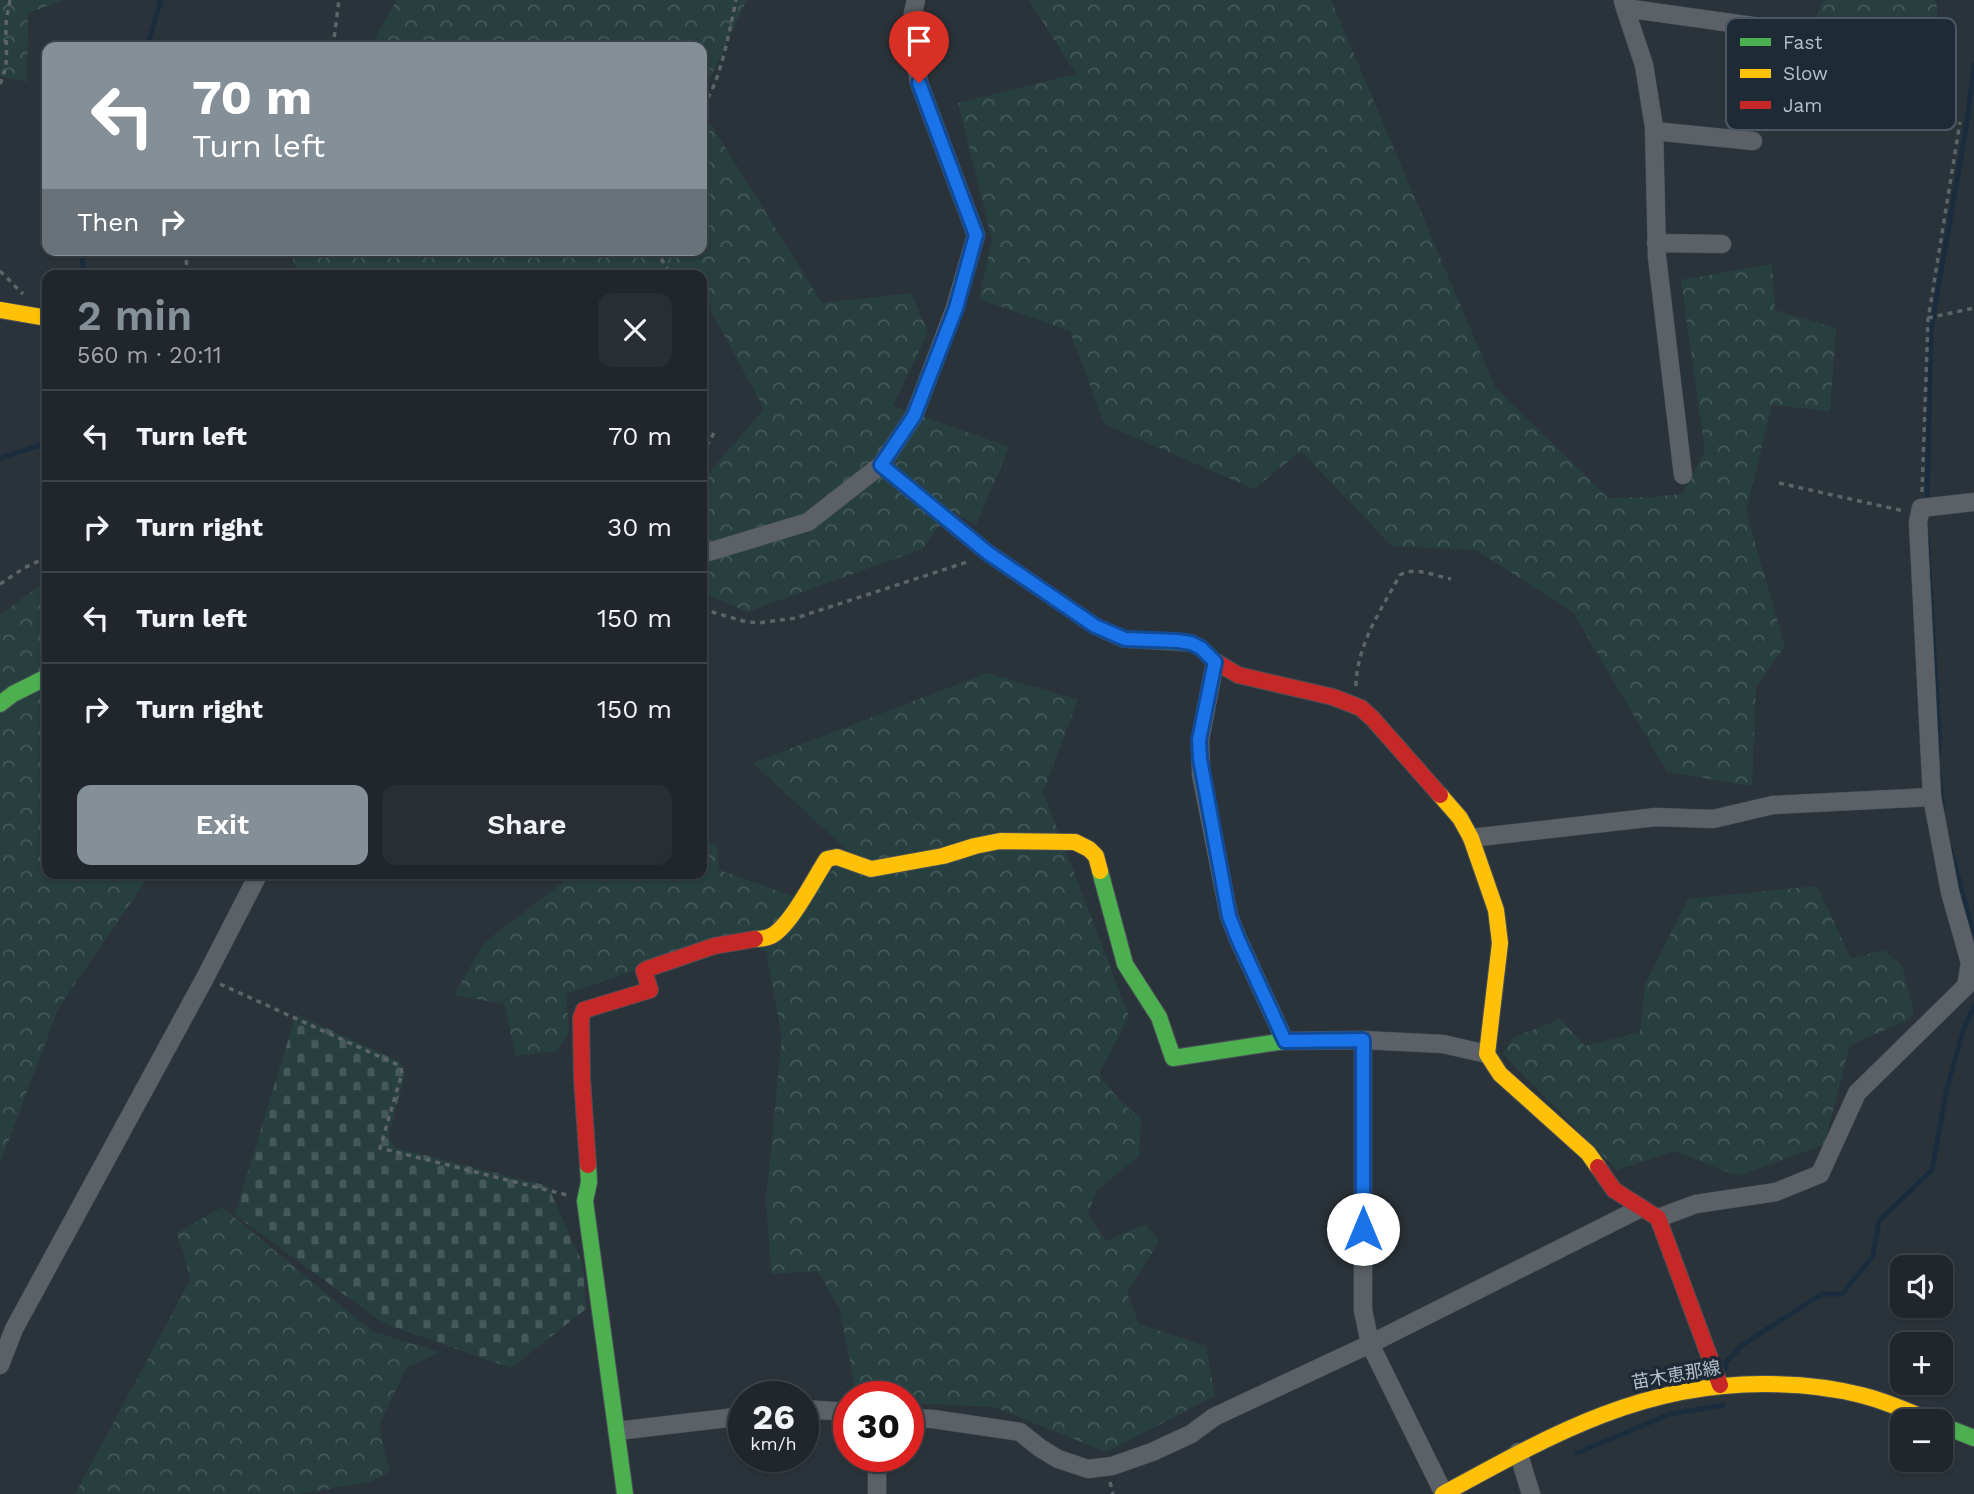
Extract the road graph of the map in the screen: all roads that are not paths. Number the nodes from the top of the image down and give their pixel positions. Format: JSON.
{"nodes":[{"id":1,"x":916,"y":0,"type":"edge"},
{"id":2,"x":1703,"y":0,"type":"edge"},
{"id":3,"x":1624,"y":4,"type":"edge"},
{"id":4,"x":1703,"y":19,"type":"junction"},
{"id":5,"x":1726,"y":22,"type":"edge"},
{"id":6,"x":1654,"y":131,"type":"junction"},
{"id":7,"x":1753,"y":141,"type":"dead end"},
{"id":8,"x":1656,"y":243,"type":"junction"},
{"id":9,"x":1722,"y":244,"type":"dead end"},
{"id":10,"x":0,"y":310,"type":"edge"},
{"id":11,"x":42,"y":317,"type":"edge"},
{"id":12,"x":881,"y":465,"type":"junction"},
{"id":13,"x":1683,"y":475,"type":"dead end"},
{"id":14,"x":1974,"y":502,"type":"edge"},
{"id":15,"x":707,"y":552,"type":"edge"},
{"id":16,"x":1215,"y":662,"type":"junction"},
{"id":17,"x":42,"y":680,"type":"edge"},
{"id":18,"x":0,"y":705,"type":"edge"},
{"id":19,"x":1932,"y":797,"type":"junction"},
{"id":20,"x":1471,"y":838,"type":"junction"},
{"id":21,"x":256,"y":879,"type":"edge"},
{"id":22,"x":1363,"y":1040,"type":"junction"},
{"id":23,"x":1285,"y":1041,"type":"junction"},
{"id":24,"x":1487,"y":1054,"type":"junction"},
{"id":25,"x":1641,"y":1209,"type":"junction"},
{"id":26,"x":1658,"y":1218,"type":"junction"},
{"id":27,"x":1370,"y":1344,"type":"junction"},
{"id":28,"x":0,"y":1365,"type":"edge"},
{"id":29,"x":1720,"y":1385,"type":"junction"},
{"id":30,"x":1901,"y":1409,"type":"edge"},
{"id":31,"x":728,"y":1418,"type":"edge"},
{"id":32,"x":924,"y":1419,"type":"edge"},
{"id":33,"x":1953,"y":1430,"type":"edge"},
{"id":34,"x":617,"y":1431,"type":"junction"},
{"id":35,"x":1974,"y":1438,"type":"edge"},
{"id":36,"x":1518,"y":1452,"type":"junction"},
{"id":37,"x":877,"y":1472,"type":"edge"},
{"id":38,"x":625,"y":1494,"type":"edge"},
{"id":39,"x":877,"y":1494,"type":"edge"},
{"id":40,"x":1444,"y":1494,"type":"edge"},
{"id":41,"x":1531,"y":1494,"type":"edge"}],
"edges":[{"from":1,"to":12,"type":"street"},
{"from":2,"to":4,"type":"street"},
{"from":3,"to":4,"type":"street"},
{"from":3,"to":6,"type":"street"},
{"from":4,"to":5,"type":"street"},
{"from":6,"to":7,"type":"street"},
{"from":6,"to":8,"type":"street"},
{"from":8,"to":9,"type":"street"},
{"from":8,"to":13,"type":"street"},
{"from":10,"to":11,"type":"street"},
{"from":12,"to":15,"type":"street"},
{"from":12,"to":16,"type":"street"},
{"from":14,"to":19,"type":"street"},
{"from":16,"to":20,"type":"street"},
{"from":16,"to":23,"type":"street"},
{"from":17,"to":18,"type":"street"},
{"from":19,"to":20,"type":"street"},
{"from":19,"to":26,"type":"street"},
{"from":20,"to":24,"type":"street"},
{"from":21,"to":28,"type":"street"},
{"from":22,"to":23,"type":"street"},
{"from":22,"to":24,"type":"street"},
{"from":22,"to":27,"type":"street"},
{"from":23,"to":34,"type":"street"},
{"from":24,"to":25,"type":"street"},
{"from":25,"to":26,"type":"street"},
{"from":25,"to":27,"type":"street"},
{"from":26,"to":29,"type":"street"},
{"from":27,"to":32,"type":"street"},
{"from":27,"to":40,"type":"street"},
{"from":29,"to":30,"type":"street","name":"苗木恵那線"},
{"from":29,"to":36,"type":"street","name":"苗木恵那線"},
{"from":31,"to":34,"type":"street"},
{"from":33,"to":35,"type":"street"},
{"from":34,"to":38,"type":"street"},
{"from":36,"to":40,"type":"street","name":"苗木恵那線"},
{"from":36,"to":41,"type":"street"},
{"from":37,"to":39,"type":"street"}]}
